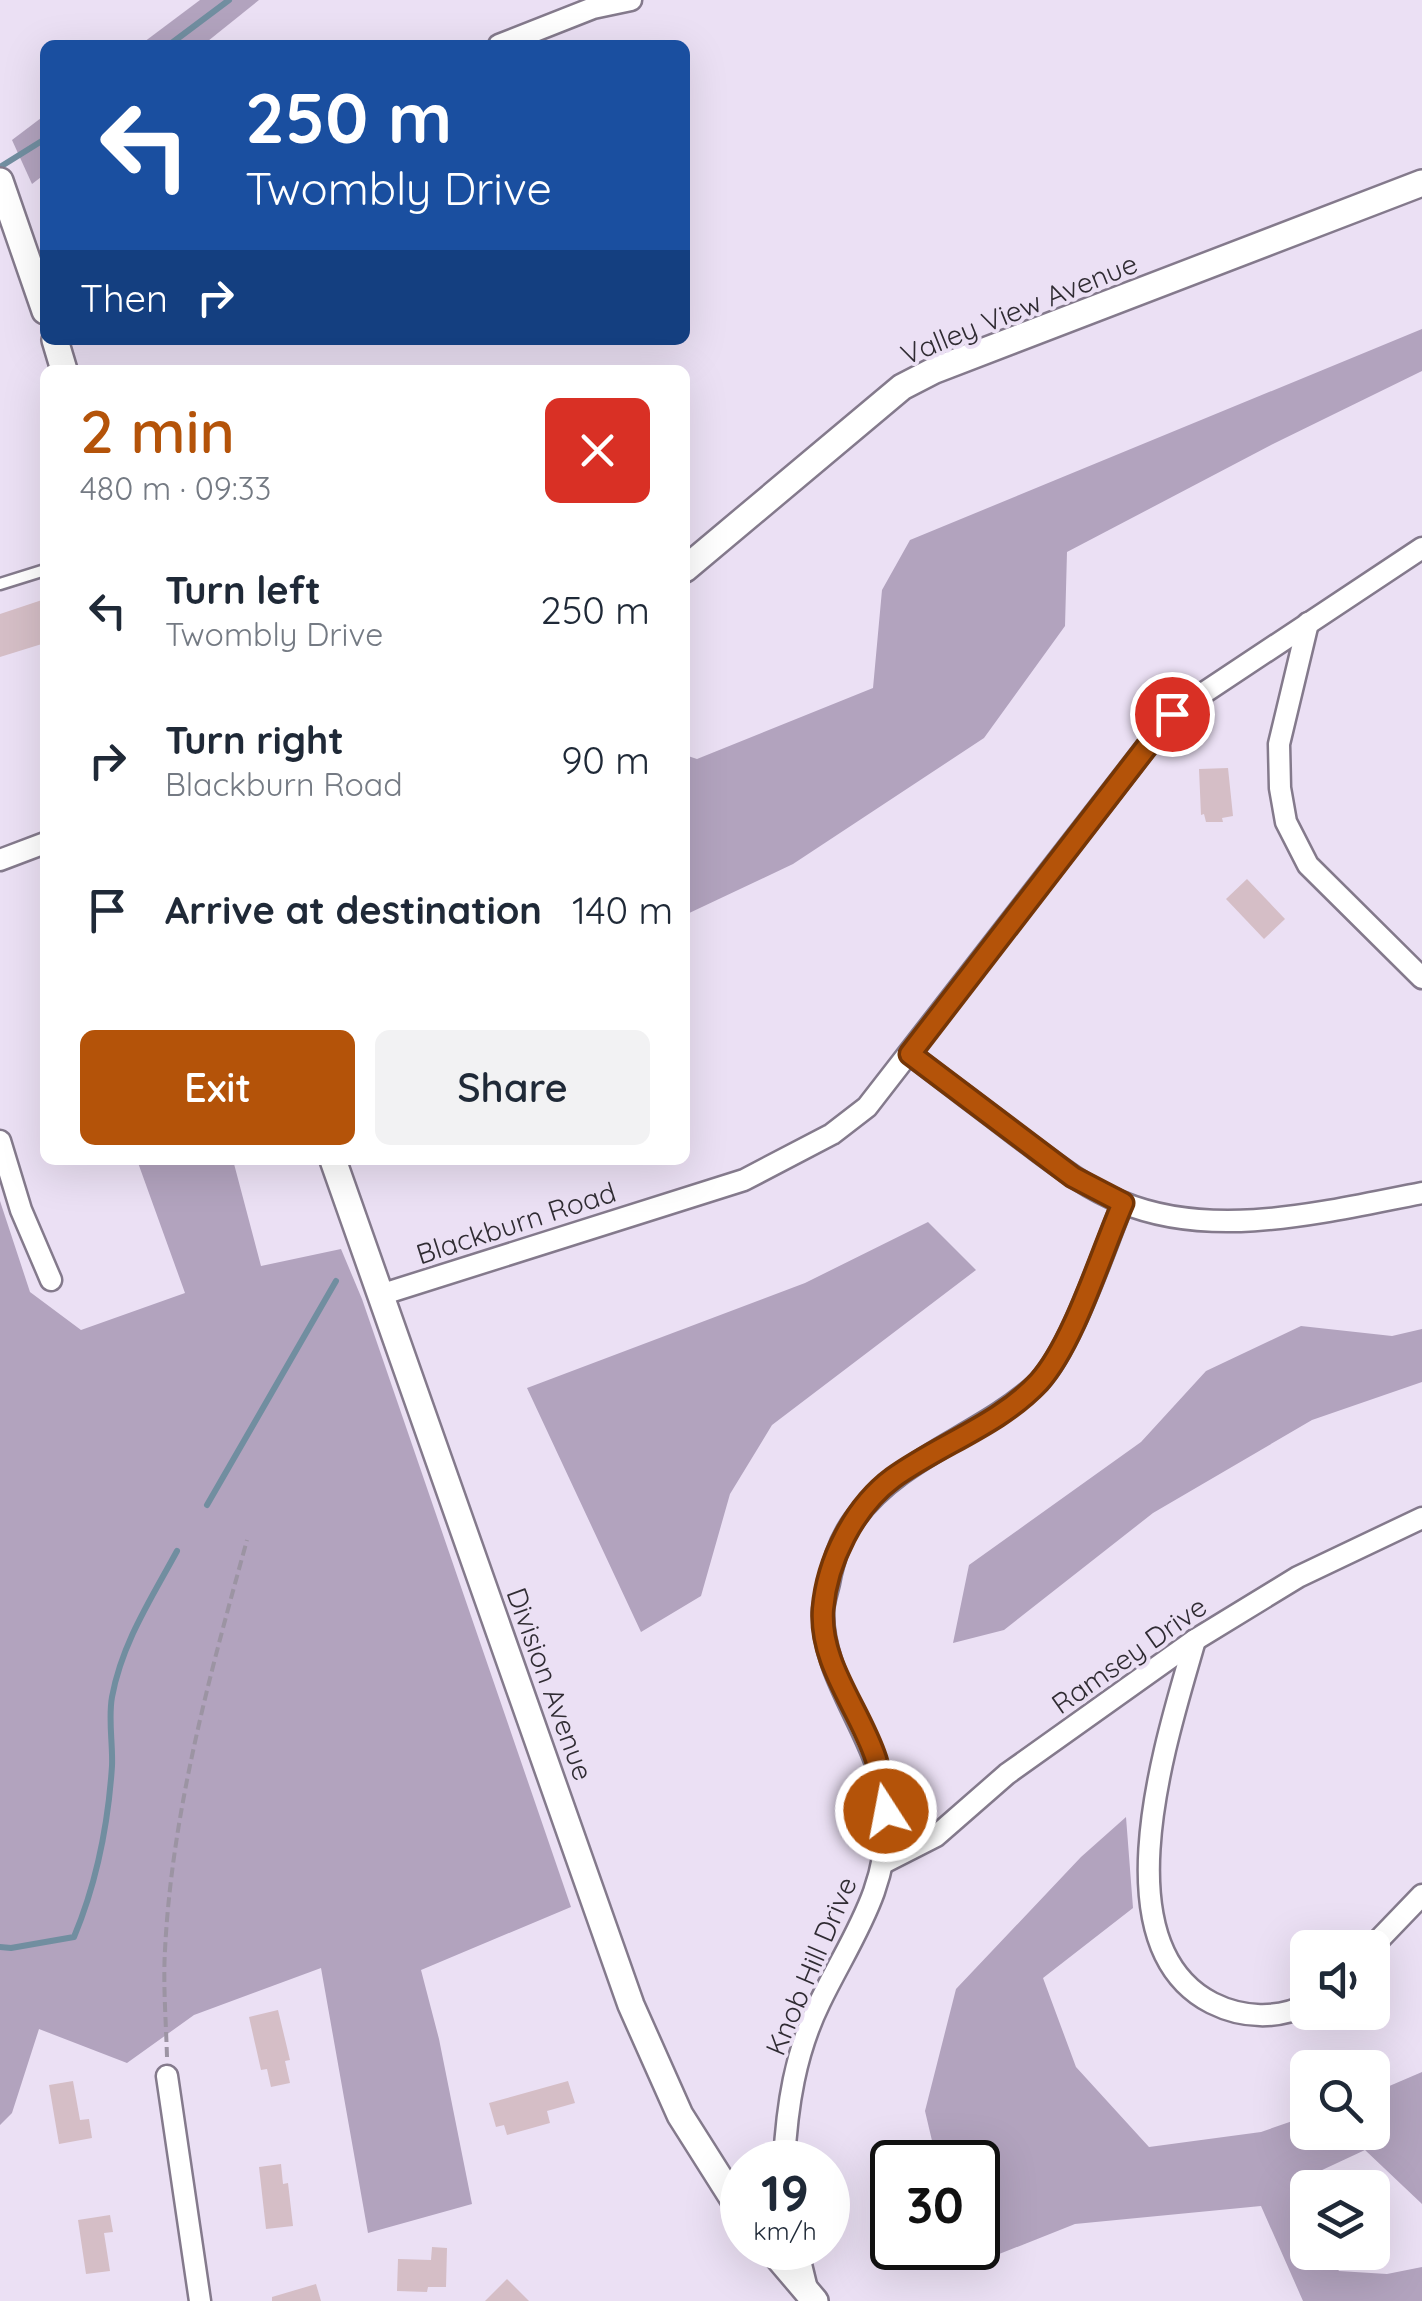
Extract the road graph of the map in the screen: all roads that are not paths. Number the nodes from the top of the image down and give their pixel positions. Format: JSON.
{"nodes":[{"id":1,"x":631,"y":0,"type":"edge"},
{"id":2,"x":512,"y":40,"type":"edge"},
{"id":3,"x":1422,"y":183,"type":"edge"},
{"id":4,"x":3,"y":188,"type":"edge"},
{"id":5,"x":40,"y":296,"type":"edge"},
{"id":6,"x":1422,"y":548,"type":"edge"},
{"id":7,"x":690,"y":565,"type":"edge"},
{"id":8,"x":40,"y":572,"type":"edge"},
{"id":9,"x":0,"y":584,"type":"edge"},
{"id":10,"x":1308,"y":623,"type":"junction"},
{"id":11,"x":40,"y":845,"type":"edge"},
{"id":12,"x":0,"y":860,"type":"edge"},
{"id":13,"x":1422,"y":978,"type":"edge"},
{"id":14,"x":910,"y":1054,"type":"junction"},
{"id":15,"x":0,"y":1141,"type":"edge"},
{"id":16,"x":335,"y":1165,"type":"edge"},
{"id":17,"x":1422,"y":1193,"type":"edge"},
{"id":18,"x":1123,"y":1203,"type":"junction"},
{"id":19,"x":51,"y":1280,"type":"dead end"},
{"id":20,"x":380,"y":1295,"type":"junction"},
{"id":21,"x":1422,"y":1518,"type":"edge"},
{"id":22,"x":1195,"y":1640,"type":"junction"},
{"id":23,"x":883,"y":1863,"type":"junction"},
{"id":24,"x":1422,"y":1894,"type":"edge"},
{"id":25,"x":1389,"y":1930,"type":"edge"},
{"id":26,"x":1290,"y":2010,"type":"edge"},
{"id":27,"x":167,"y":2076,"type":"road end"},
{"id":28,"x":785,"y":2140,"type":"edge"},
{"id":29,"x":720,"y":2178,"type":"edge"},
{"id":30,"x":788,"y":2270,"type":"edge"},
{"id":31,"x":804,"y":2270,"type":"edge"},
{"id":32,"x":812,"y":2298,"type":"edge"},
{"id":33,"x":200,"y":2301,"type":"edge"}],
"edges":[{"from":1,"to":2,"type":"street"},
{"from":3,"to":7,"type":"street","name":"Valley View Avenue"},
{"from":4,"to":5,"type":"street"},
{"from":6,"to":10,"type":"street","name":"Blackburn Road"},
{"from":8,"to":9,"type":"lane"},
{"from":10,"to":13,"type":"street"},
{"from":10,"to":14,"type":"street","name":"Blackburn Road"},
{"from":11,"to":12,"type":"street"},
{"from":14,"to":18,"type":"street"},
{"from":14,"to":20,"type":"street","name":"Blackburn Road"},
{"from":15,"to":19,"type":"street"},
{"from":16,"to":20,"type":"street","name":"Division Avenue"},
{"from":17,"to":18,"type":"street"},
{"from":18,"to":23,"type":"street","name":"Knob Hill Drive"},
{"from":20,"to":29,"type":"street","name":"Division Avenue"},
{"from":21,"to":22,"type":"street","name":"Ramsey Drive"},
{"from":22,"to":23,"type":"street","name":"Ramsey Drive"},
{"from":22,"to":26,"type":"street"},
{"from":23,"to":28,"type":"street","name":"Knob Hill Drive"},
{"from":24,"to":25,"type":"street"},
{"from":27,"to":33,"type":"street"},
{"from":30,"to":32,"type":"street"},
{"from":31,"to":32,"type":"street"}]}
